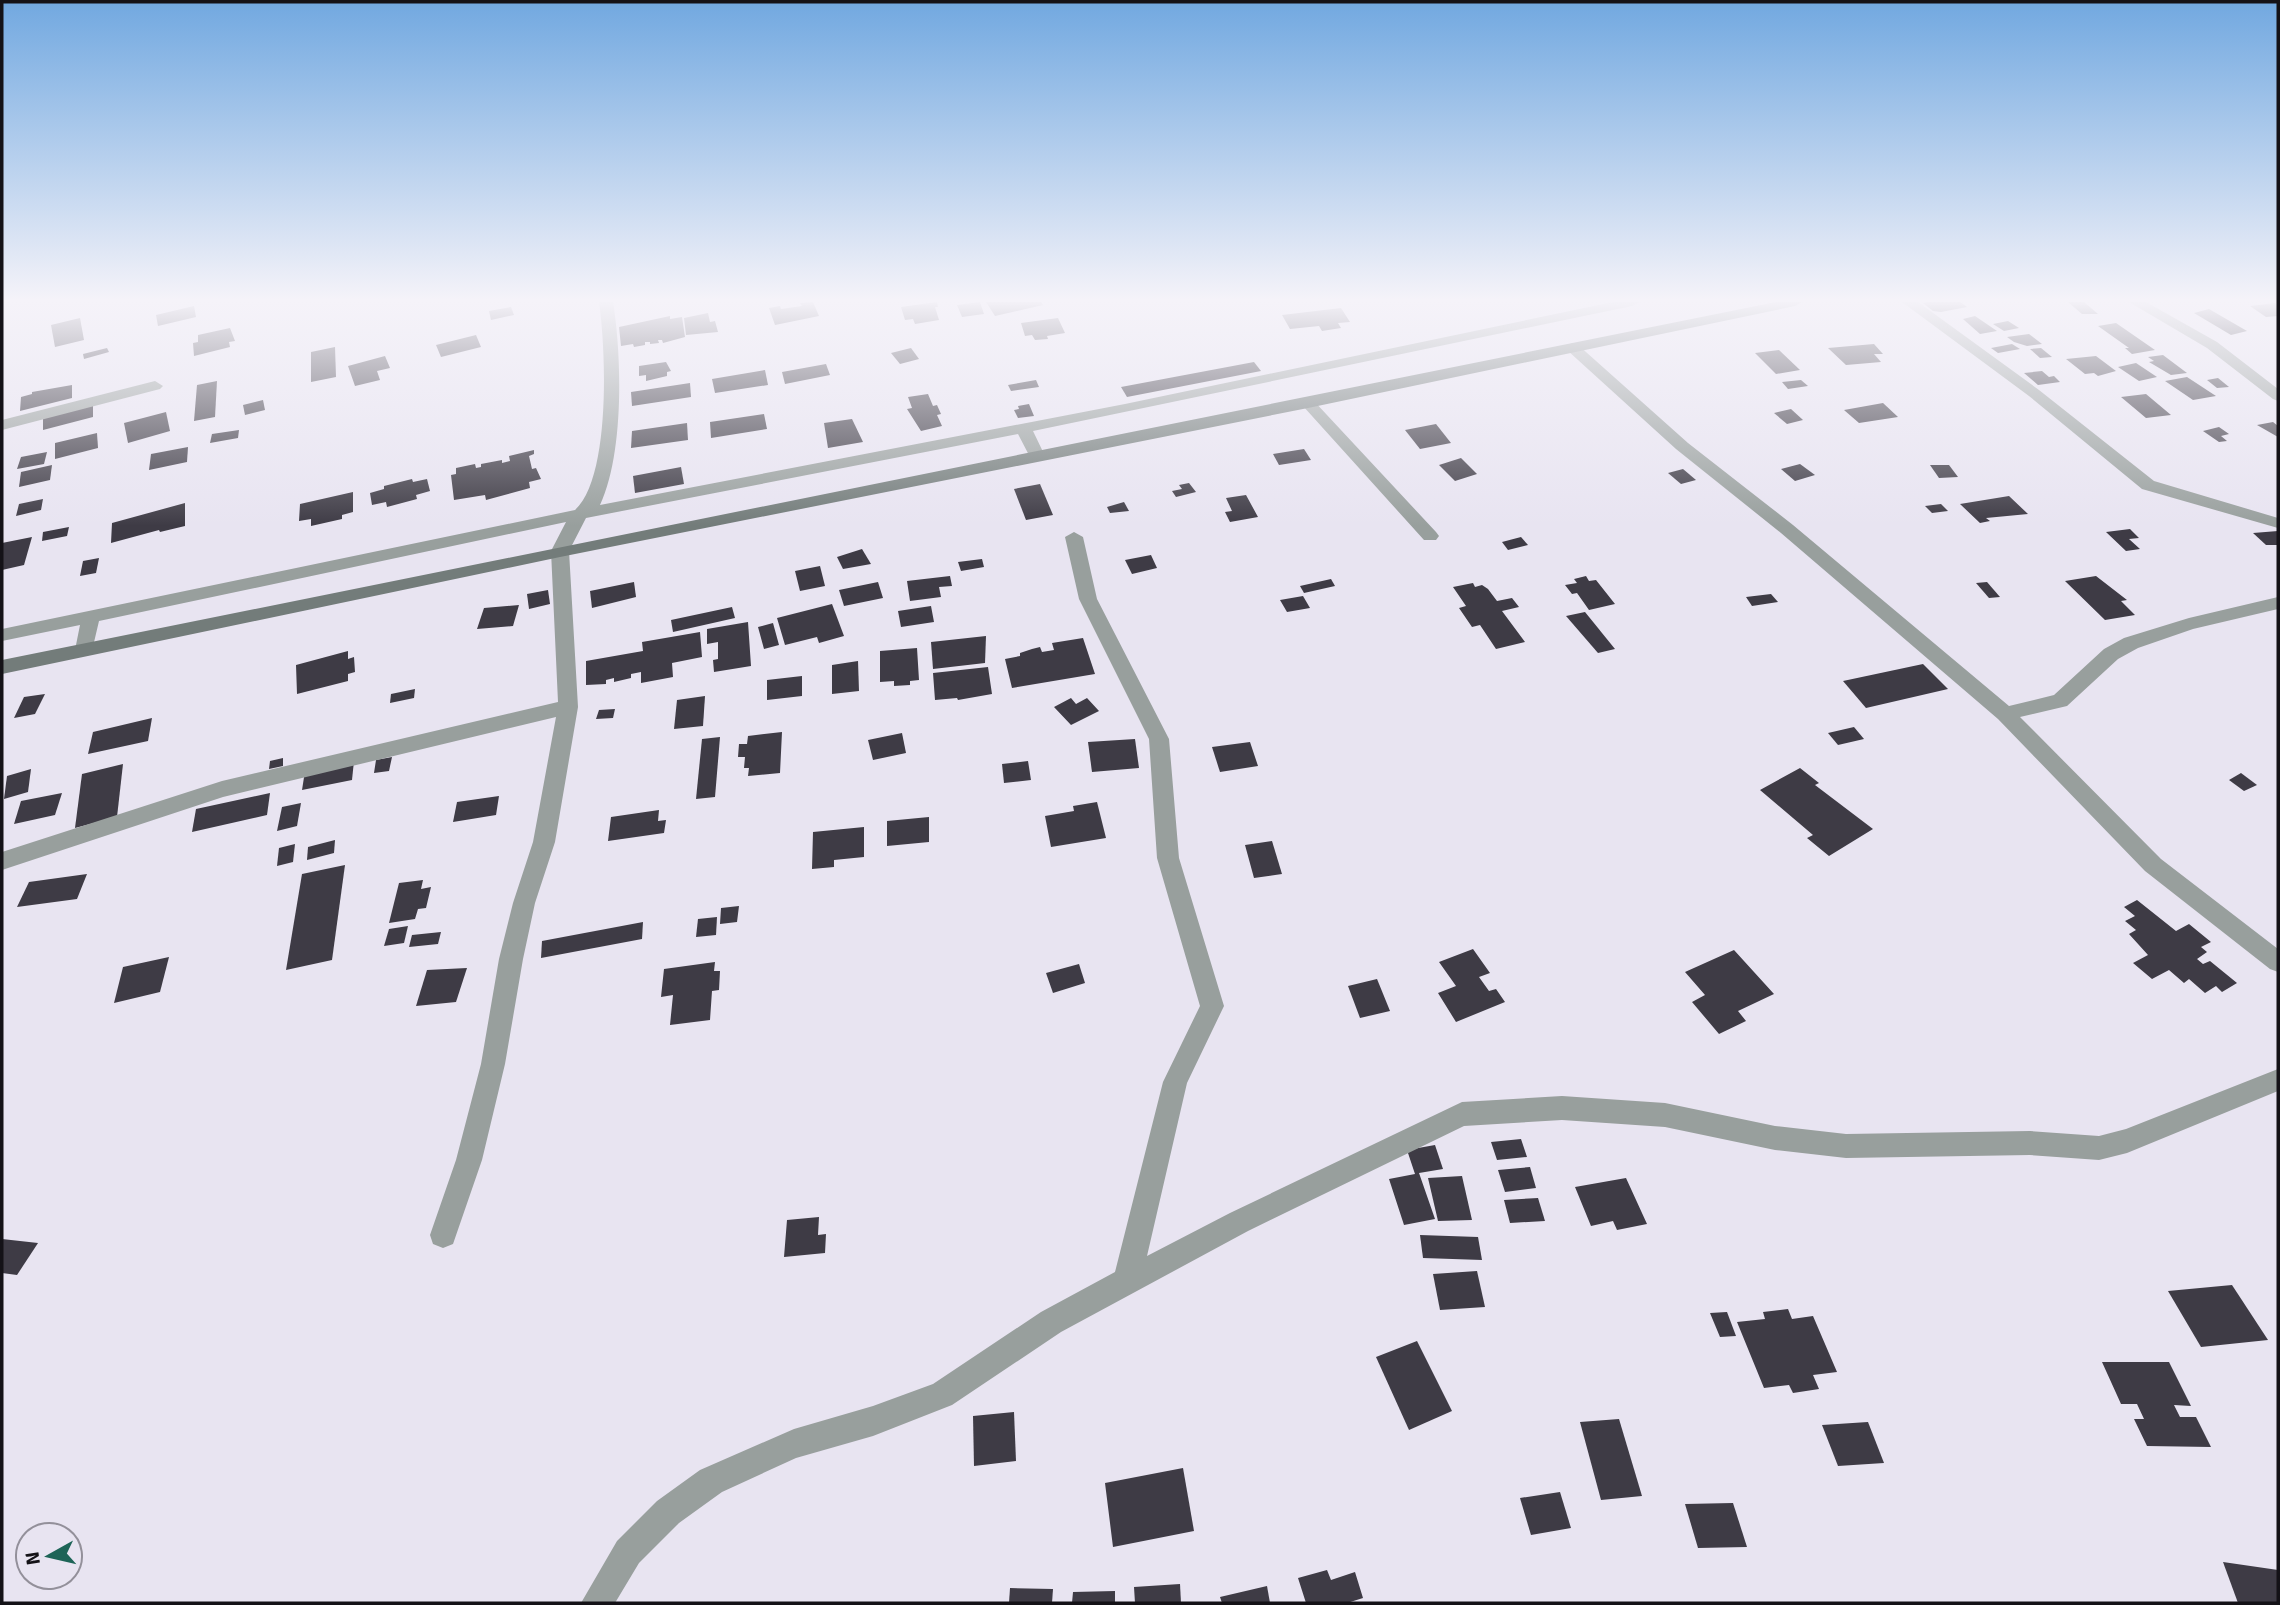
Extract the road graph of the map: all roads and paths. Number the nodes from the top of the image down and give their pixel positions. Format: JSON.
{"nodes":[{"id":1,"x":611,"y":377,"type":"edge"},
{"id":2,"x":1273,"y":377,"type":"edge"},
{"id":3,"x":1431,"y":377,"type":"edge"},
{"id":4,"x":1605,"y":377,"type":"edge"},
{"id":5,"x":2012,"y":377,"type":"edge"},
{"id":6,"x":2253,"y":377,"type":"edge"},
{"id":7,"x":155,"y":386,"type":"dead end"},
{"id":8,"x":2278,"y":396,"type":"edge"},
{"id":9,"x":1308,"y":403,"type":"junction"},
{"id":10,"x":2,"y":425,"type":"edge"},
{"id":11,"x":1024,"y":429,"type":"junction"},
{"id":12,"x":1037,"y":456,"type":"junction"},
{"id":13,"x":578,"y":516,"type":"junction"},
{"id":14,"x":2278,"y":523,"type":"edge"},
{"id":15,"x":1430,"y":536,"type":"dead end"},
{"id":16,"x":1074,"y":537,"type":"dead end"},
{"id":17,"x":560,"y":551,"type":"junction"},
{"id":18,"x":2278,"y":603,"type":"edge"},
{"id":19,"x":91,"y":617,"type":"junction"},
{"id":20,"x":2,"y":635,"type":"edge"},
{"id":21,"x":84,"y":650,"type":"junction"},
{"id":22,"x":2,"y":667,"type":"edge"},
{"id":23,"x":568,"y":707,"type":"junction"},
{"id":24,"x":2005,"y":714,"type":"junction"},
{"id":25,"x":2,"y":861,"type":"edge"},
{"id":26,"x":2278,"y":962,"type":"edge"},
{"id":27,"x":2278,"y":1080,"type":"edge"},
{"id":28,"x":443,"y":1235,"type":"dead end"},
{"id":29,"x":1127,"y":1281,"type":"junction"},
{"id":30,"x":597,"y":1603,"type":"edge"}],
"edges":[{"from":1,"to":13,"type":"street"},
{"from":2,"to":11,"type":"street"},
{"from":3,"to":9,"type":"main road"},
{"from":4,"to":24,"type":"street"},
{"from":5,"to":14,"type":"street"},
{"from":6,"to":8,"type":"street"},
{"from":7,"to":10,"type":"street"},
{"from":9,"to":12,"type":"main road"},
{"from":9,"to":15,"type":"street"},
{"from":11,"to":12,"type":"street"},
{"from":11,"to":13,"type":"street"},
{"from":12,"to":17,"type":"main road"},
{"from":13,"to":17,"type":"street"},
{"from":13,"to":19,"type":"street"},
{"from":16,"to":29,"type":"street"},
{"from":17,"to":21,"type":"main road"},
{"from":17,"to":23,"type":"street"},
{"from":18,"to":24,"type":"street"},
{"from":19,"to":20,"type":"street"},
{"from":19,"to":21,"type":"street"},
{"from":21,"to":22,"type":"main road"},
{"from":23,"to":25,"type":"street"},
{"from":23,"to":28,"type":"street"},
{"from":24,"to":26,"type":"street"},
{"from":27,"to":29,"type":"street"},
{"from":29,"to":30,"type":"street"}]}
